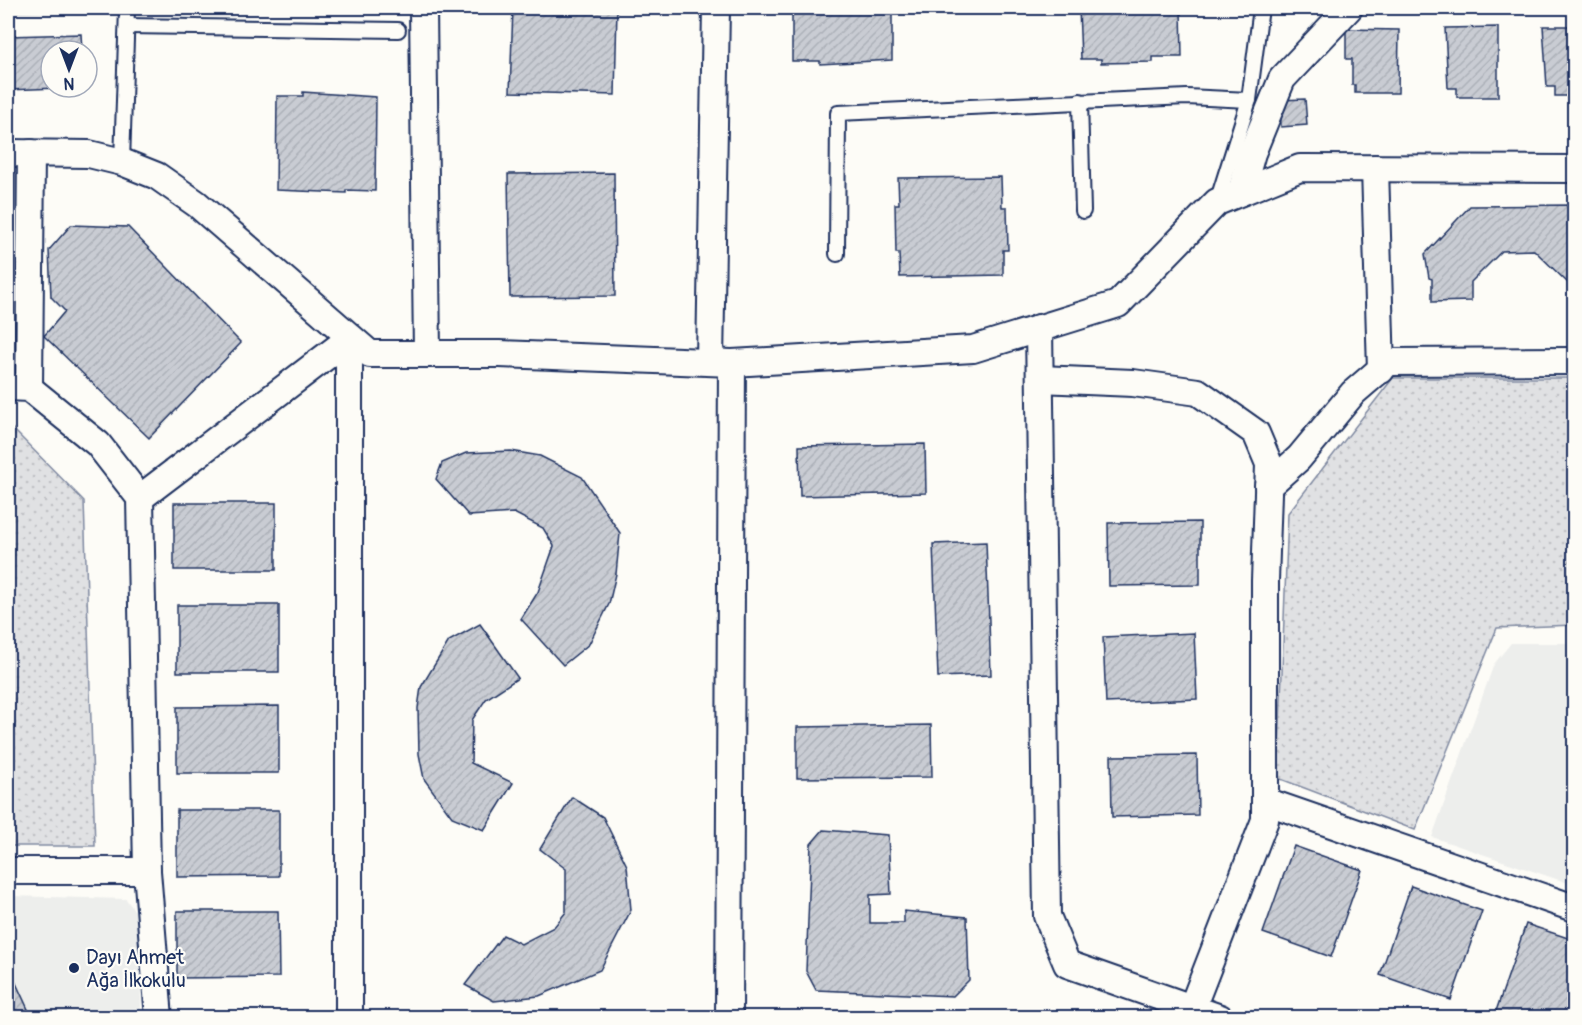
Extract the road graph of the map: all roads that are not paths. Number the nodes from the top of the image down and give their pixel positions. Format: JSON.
{"nodes":[{"id":1,"x":127,"y":8,"type":"edge"},
{"id":2,"x":423,"y":8,"type":"edge"},
{"id":3,"x":716,"y":8,"type":"edge"},
{"id":4,"x":1261,"y":8,"type":"edge"},
{"id":5,"x":1349,"y":8,"type":"edge"},
{"id":6,"x":127,"y":26,"type":"junction"},
{"id":7,"x":398,"y":30,"type":"dead end"},
{"id":8,"x":1249,"y":100,"type":"junction"},
{"id":9,"x":1080,"y":101,"type":"junction"},
{"id":10,"x":19,"y":153,"type":"edge"},
{"id":11,"x":122,"y":162,"type":"junction"},
{"id":12,"x":1375,"y":168,"type":"junction"},
{"id":13,"x":1575,"y":169,"type":"edge"},
{"id":14,"x":1241,"y":192,"type":"junction"},
{"id":15,"x":1217,"y":202,"type":"junction"},
{"id":16,"x":1083,"y":211,"type":"dead end"},
{"id":17,"x":837,"y":254,"type":"dead end"},
{"id":18,"x":1039,"y":328,"type":"junction"},
{"id":19,"x":349,"y":339,"type":"junction"},
{"id":20,"x":427,"y":354,"type":"junction"},
{"id":21,"x":1575,"y":361,"type":"edge"},
{"id":22,"x":721,"y":362,"type":"junction"},
{"id":23,"x":1381,"y":370,"type":"junction"},
{"id":24,"x":1040,"y":379,"type":"junction"},
{"id":25,"x":18,"y":387,"type":"edge"},
{"id":26,"x":1268,"y":486,"type":"junction"},
{"id":27,"x":140,"y":498,"type":"junction"},
{"id":28,"x":1265,"y":801,"type":"junction"},
{"id":29,"x":147,"y":870,"type":"junction"},
{"id":30,"x":8,"y":871,"type":"edge"},
{"id":31,"x":1575,"y":908,"type":"edge"},
{"id":32,"x":1192,"y":1008,"type":"junction"},
{"id":33,"x":159,"y":1017,"type":"edge"},
{"id":34,"x":349,"y":1017,"type":"edge"},
{"id":35,"x":729,"y":1017,"type":"edge"},
{"id":36,"x":1220,"y":1017,"type":"edge"}],
"edges":[{"from":1,"to":6,"type":"lane"},
{"from":2,"to":20,"type":"street"},
{"from":3,"to":22,"type":"street"},
{"from":4,"to":8,"type":"lane"},
{"from":5,"to":14,"type":"street"},
{"from":6,"to":7,"type":"lane"},
{"from":6,"to":11,"type":"lane"},
{"from":8,"to":9,"type":"lane"},
{"from":8,"to":15,"type":"lane"},
{"from":9,"to":16,"type":"lane"},
{"from":9,"to":17,"type":"lane"},
{"from":10,"to":11,"type":"street"},
{"from":10,"to":25,"type":"street"},
{"from":11,"to":19,"type":"street"},
{"from":12,"to":13,"type":"street"},
{"from":12,"to":14,"type":"street"},
{"from":12,"to":23,"type":"street"},
{"from":14,"to":15,"type":"street"},
{"from":15,"to":18,"type":"street"},
{"from":18,"to":22,"type":"street"},
{"from":18,"to":24,"type":"street"},
{"from":19,"to":20,"type":"street"},
{"from":19,"to":27,"type":"street"},
{"from":19,"to":34,"type":"street"},
{"from":20,"to":22,"type":"street"},
{"from":21,"to":23,"type":"street"},
{"from":22,"to":35,"type":"street"},
{"from":23,"to":26,"type":"street"},
{"from":24,"to":26,"type":"street"},
{"from":24,"to":32,"type":"street"},
{"from":25,"to":27,"type":"street"},
{"from":26,"to":28,"type":"street"},
{"from":27,"to":29,"type":"street"},
{"from":28,"to":31,"type":"street"},
{"from":28,"to":32,"type":"street"},
{"from":29,"to":30,"type":"street"},
{"from":29,"to":33,"type":"street"},
{"from":32,"to":36,"type":"street"}]}
